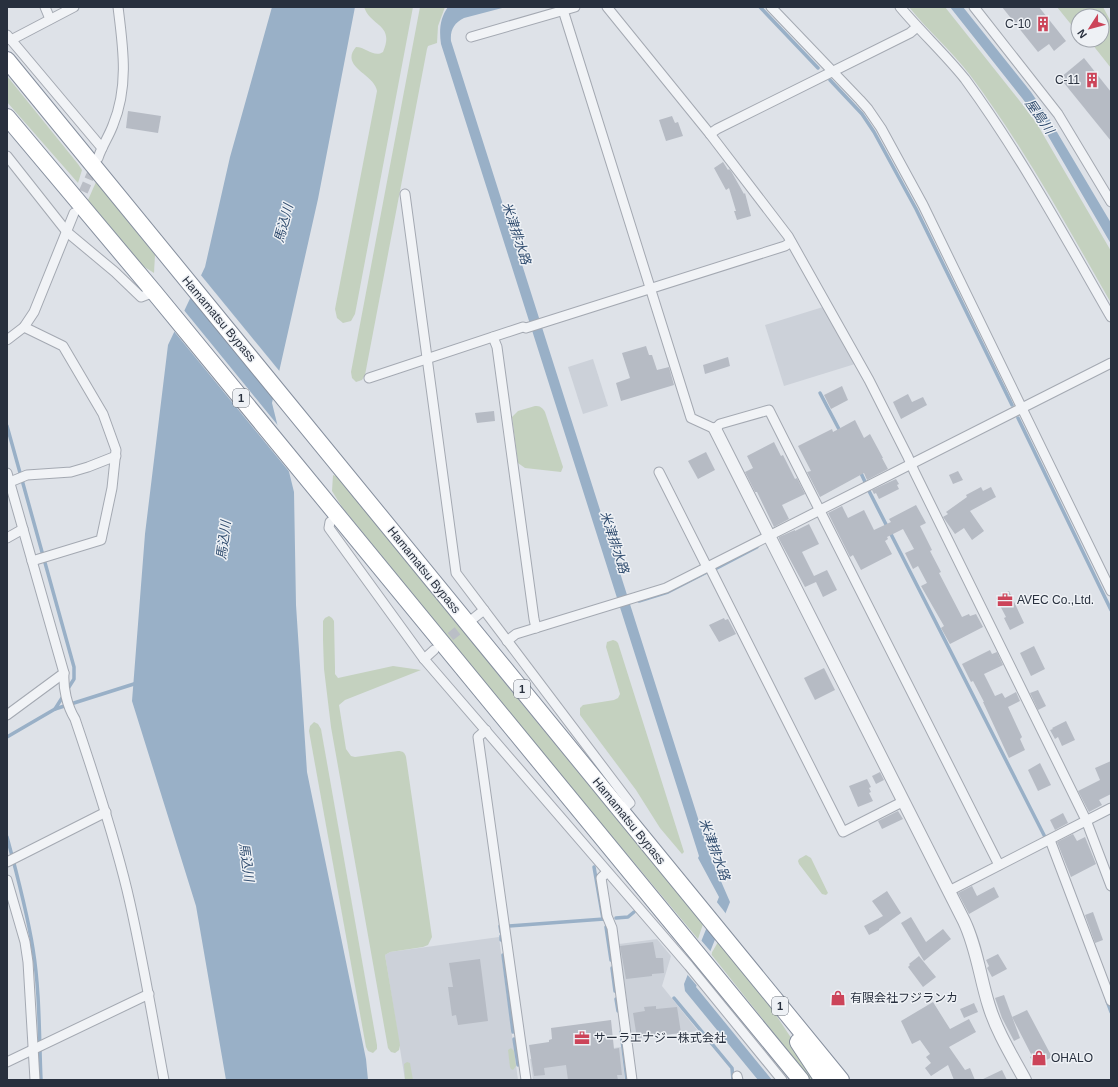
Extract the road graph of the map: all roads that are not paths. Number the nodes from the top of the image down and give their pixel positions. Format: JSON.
{"nodes":[{"id":1,"x":45,"y":7,"type":"edge"},
{"id":2,"x":74,"y":7,"type":"edge"},
{"id":3,"x":118,"y":7,"type":"edge"},
{"id":4,"x":575,"y":7,"type":"edge"},
{"id":5,"x":607,"y":7,"type":"edge"},
{"id":6,"x":771,"y":7,"type":"edge"},
{"id":7,"x":900,"y":7,"type":"edge"},
{"id":8,"x":974,"y":7,"type":"edge"},
{"id":9,"x":563,"y":10,"type":"junction"},
{"id":10,"x":50,"y":19,"type":"junction"},
{"id":11,"x":916,"y":27,"type":"junction"},
{"id":12,"x":9,"y":37,"type":"edge"},
{"id":13,"x":472,"y":37,"type":"dead end"},
{"id":14,"x":7,"y":60,"type":"edge"},
{"id":15,"x":833,"y":71,"type":"junction"},
{"id":16,"x":7,"y":117,"type":"edge"},
{"id":17,"x":710,"y":134,"type":"junction"},
{"id":18,"x":102,"y":148,"type":"junction"},
{"id":19,"x":7,"y":156,"type":"edge"},
{"id":20,"x":98,"y":158,"type":"tunnel mouth"},
{"id":21,"x":405,"y":194,"type":"dead end"},
{"id":22,"x":1111,"y":202,"type":"edge"},
{"id":23,"x":74,"y":213,"type":"tunnel mouth"},
{"id":24,"x":68,"y":232,"type":"junction"},
{"id":25,"x":791,"y":242,"type":"junction"},
{"id":26,"x":650,"y":288,"type":"junction"},
{"id":27,"x":154,"y":292,"type":"junction"},
{"id":28,"x":1111,"y":317,"type":"edge"},
{"id":29,"x":24,"y":327,"type":"junction"},
{"id":30,"x":493,"y":337,"type":"junction"},
{"id":31,"x":7,"y":340,"type":"edge"},
{"id":32,"x":427,"y":359,"type":"junction"},
{"id":33,"x":1111,"y":363,"type":"edge"},
{"id":34,"x":369,"y":378,"type":"dead end"},
{"id":35,"x":1022,"y":408,"type":"junction"},
{"id":36,"x":715,"y":429,"type":"junction"},
{"id":37,"x":116,"y":456,"type":"junction"},
{"id":38,"x":911,"y":464,"type":"junction"},
{"id":39,"x":7,"y":472,"type":"edge"},
{"id":40,"x":659,"y":472,"type":"dead end"},
{"id":41,"x":10,"y":482,"type":"junction"},
{"id":42,"x":333,"y":510,"type":"junction"},
{"id":43,"x":820,"y":510,"type":"junction"},
{"id":44,"x":23,"y":529,"type":"junction"},
{"id":45,"x":769,"y":536,"type":"junction"},
{"id":46,"x":7,"y":538,"type":"edge"},
{"id":47,"x":32,"y":561,"type":"junction"},
{"id":48,"x":708,"y":567,"type":"junction"},
{"id":49,"x":1111,"y":591,"type":"edge"},
{"id":50,"x":484,"y":610,"type":"junction"},
{"id":51,"x":474,"y":618,"type":"tunnel mouth"},
{"id":52,"x":536,"y":628,"type":"junction"},
{"id":53,"x":507,"y":641,"type":"junction"},
{"id":54,"x":434,"y":650,"type":"tunnel mouth"},
{"id":55,"x":424,"y":658,"type":"junction"},
{"id":56,"x":64,"y":673,"type":"junction"},
{"id":57,"x":7,"y":715,"type":"edge"},
{"id":58,"x":486,"y":730,"type":"junction"},
{"id":59,"x":904,"y":801,"type":"junction"},
{"id":60,"x":1111,"y":808,"type":"edge"},
{"id":61,"x":621,"y":810,"type":"junction"},
{"id":62,"x":106,"y":812,"type":"junction"},
{"id":63,"x":1086,"y":820,"type":"junction"},
{"id":64,"x":1050,"y":840,"type":"junction"},
{"id":65,"x":7,"y":862,"type":"edge"},
{"id":66,"x":999,"y":865,"type":"junction"},
{"id":67,"x":607,"y":872,"type":"junction"},
{"id":68,"x":7,"y":880,"type":"edge"},
{"id":69,"x":1111,"y":886,"type":"edge"},
{"id":70,"x":949,"y":890,"type":"junction"},
{"id":71,"x":148,"y":994,"type":"junction"},
{"id":72,"x":1111,"y":1002,"type":"edge"},
{"id":73,"x":779,"y":1005,"type":"junction"},
{"id":74,"x":34,"y":1049,"type":"junction"},
{"id":75,"x":7,"y":1062,"type":"edge"},
{"id":76,"x":34,"y":1080,"type":"edge"},
{"id":77,"x":164,"y":1080,"type":"edge"},
{"id":78,"x":526,"y":1080,"type":"edge"},
{"id":79,"x":632,"y":1080,"type":"edge"},
{"id":80,"x":782,"y":1080,"type":"edge"},
{"id":81,"x":802,"y":1080,"type":"edge"},
{"id":82,"x":823,"y":1080,"type":"edge"},
{"id":83,"x":841,"y":1080,"type":"edge"},
{"id":84,"x":1025,"y":1080,"type":"edge"}],
"edges":[{"from":1,"to":10,"type":"street"},
{"from":2,"to":10,"type":"street"},
{"from":3,"to":18,"type":"street"},
{"from":4,"to":9,"type":"street"},
{"from":5,"to":17,"type":"street"},
{"from":6,"to":15,"type":"street"},
{"from":7,"to":11,"type":"street"},
{"from":8,"to":22,"type":"street"},
{"from":9,"to":13,"type":"street"},
{"from":9,"to":26,"type":"street"},
{"from":10,"to":12,"type":"street"},
{"from":11,"to":15,"type":"street"},
{"from":11,"to":28,"type":"street"},
{"from":12,"to":18,"type":"street"},
{"from":14,"to":61,"type":"highway","name":"Hamamatsu Bypass","number":"1"},
{"from":15,"to":17,"type":"street"},
{"from":15,"to":35,"type":"street"},
{"from":16,"to":27,"type":"highway","number":"1"},
{"from":17,"to":25,"type":"street"},
{"from":18,"to":20,"type":"street"},
{"from":19,"to":24,"type":"street"},
{"from":21,"to":32,"type":"street"},
{"from":23,"to":24,"type":"street"},
{"from":24,"to":27,"type":"street"},
{"from":24,"to":29,"type":"street"},
{"from":25,"to":26,"type":"street"},
{"from":25,"to":38,"type":"street"},
{"from":26,"to":30,"type":"street"},
{"from":26,"to":36,"type":"street"},
{"from":27,"to":42,"type":"highway","number":"1"},
{"from":29,"to":31,"type":"street"},
{"from":29,"to":37,"type":"street"},
{"from":30,"to":32,"type":"street"},
{"from":30,"to":52,"type":"street"},
{"from":32,"to":34,"type":"street"},
{"from":32,"to":50,"type":"street"},
{"from":33,"to":35,"type":"street"},
{"from":35,"to":38,"type":"street"},
{"from":35,"to":49,"type":"street"},
{"from":36,"to":43,"type":"street"},
{"from":36,"to":45,"type":"street"},
{"from":37,"to":41,"type":"street"},
{"from":37,"to":47,"type":"street"},
{"from":38,"to":43,"type":"street"},
{"from":38,"to":63,"type":"street"},
{"from":39,"to":41,"type":"street"},
{"from":40,"to":48,"type":"street"},
{"from":41,"to":44,"type":"street"},
{"from":42,"to":55,"type":"street"},
{"from":42,"to":81,"type":"highway","number":"1"},
{"from":43,"to":45,"type":"street"},
{"from":43,"to":66,"type":"street"},
{"from":44,"to":46,"type":"street"},
{"from":44,"to":47,"type":"street"},
{"from":45,"to":48,"type":"street"},
{"from":45,"to":59,"type":"street"},
{"from":47,"to":56,"type":"street"},
{"from":48,"to":52,"type":"street"},
{"from":48,"to":59,"type":"street"},
{"from":50,"to":51,"type":"street"},
{"from":50,"to":53,"type":"street"},
{"from":52,"to":53,"type":"street"},
{"from":53,"to":61,"type":"street"},
{"from":54,"to":55,"type":"street"},
{"from":55,"to":58,"type":"street"},
{"from":56,"to":57,"type":"street"},
{"from":56,"to":62,"type":"street"},
{"from":58,"to":67,"type":"street"},
{"from":58,"to":78,"type":"street"},
{"from":59,"to":70,"type":"street"},
{"from":60,"to":63,"type":"street"},
{"from":61,"to":73,"type":"highway","name":"Hamamatsu Bypass","number":"1"},
{"from":62,"to":65,"type":"street"},
{"from":62,"to":71,"type":"street"},
{"from":63,"to":64,"type":"street"},
{"from":63,"to":69,"type":"street"},
{"from":64,"to":66,"type":"street"},
{"from":64,"to":72,"type":"street"},
{"from":66,"to":70,"type":"street"},
{"from":67,"to":79,"type":"street"},
{"from":67,"to":80,"type":"street"},
{"from":68,"to":74,"type":"street"},
{"from":70,"to":84,"type":"street"},
{"from":71,"to":74,"type":"street"},
{"from":71,"to":77,"type":"street"},
{"from":73,"to":82,"type":"highway"},
{"from":73,"to":83,"type":"highway","name":"Hamamatsu Bypass","number":"1"},
{"from":74,"to":75,"type":"street"},
{"from":74,"to":76,"type":"street"}]}
